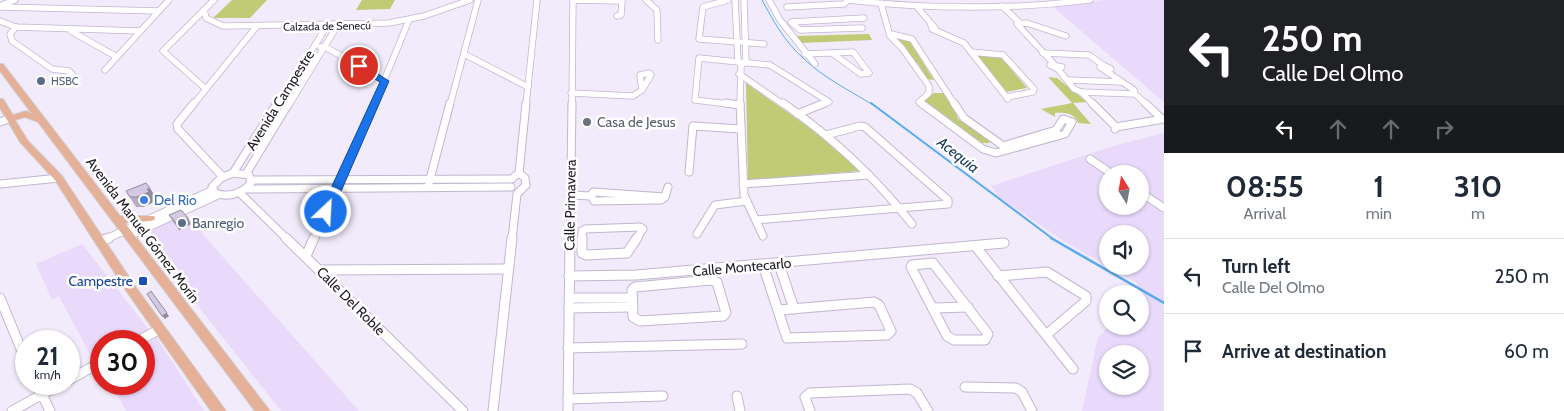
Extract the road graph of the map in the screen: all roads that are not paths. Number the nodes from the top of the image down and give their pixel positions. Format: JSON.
{"nodes":[{"id":1,"x":15,"y":0,"type":"edge"},
{"id":2,"x":214,"y":0,"type":"edge"},
{"id":3,"x":470,"y":0,"type":"edge"},
{"id":4,"x":478,"y":0,"type":"edge"},
{"id":5,"x":537,"y":0,"type":"edge"},
{"id":6,"x":573,"y":0,"type":"edge"},
{"id":7,"x":646,"y":0,"type":"edge"},
{"id":8,"x":728,"y":0,"type":"edge"},
{"id":9,"x":735,"y":0,"type":"edge"},
{"id":10,"x":744,"y":0,"type":"edge"},
{"id":11,"x":769,"y":0,"type":"edge"},
{"id":12,"x":902,"y":0,"type":"edge"},
{"id":13,"x":961,"y":0,"type":"edge"},
{"id":14,"x":1090,"y":0,"type":"edge"},
{"id":15,"x":168,"y":1,"type":"edge"},
{"id":16,"x":848,"y":1,"type":"edge"},
{"id":17,"x":874,"y":2,"type":"edge"},
{"id":18,"x":881,"y":4,"type":"junction"},
{"id":19,"x":890,"y":4,"type":"edge"},
{"id":20,"x":928,"y":5,"type":"edge"},
{"id":21,"x":1002,"y":6,"type":"junction"},
{"id":22,"x":1010,"y":6,"type":"junction"},
{"id":23,"x":0,"y":7,"type":"edge"},
{"id":24,"x":907,"y":7,"type":"junction"},
{"id":25,"x":967,"y":7,"type":"junction"},
{"id":26,"x":918,"y":8,"type":"junction"},
{"id":27,"x":204,"y":10,"type":"junction"},
{"id":28,"x":158,"y":11,"type":"junction"},
{"id":29,"x":790,"y":12,"type":"dead end"},
{"id":30,"x":617,"y":16,"type":"dead end"},
{"id":31,"x":864,"y":18,"type":"dead end"},
{"id":32,"x":887,"y":19,"type":"junction"},
{"id":33,"x":409,"y":20,"type":"junction"},
{"id":34,"x":0,"y":21,"type":"edge"},
{"id":35,"x":1021,"y":21,"type":"junction"},
{"id":36,"x":793,"y":24,"type":"junction"},
{"id":37,"x":784,"y":25,"type":"junction"},
{"id":38,"x":16,"y":26,"type":"junction"},
{"id":39,"x":257,"y":26,"type":"junction"},
{"id":40,"x":327,"y":26,"type":"junction"},
{"id":41,"x":337,"y":26,"type":"junction"},
{"id":42,"x":862,"y":28,"type":"dead end"},
{"id":43,"x":70,"y":30,"type":"junction"},
{"id":44,"x":140,"y":31,"type":"junction"},
{"id":45,"x":891,"y":34,"type":"junction"},
{"id":46,"x":1066,"y":36,"type":"dead end"},
{"id":47,"x":658,"y":40,"type":"dead end"},
{"id":48,"x":737,"y":42,"type":"junction"},
{"id":49,"x":746,"y":43,"type":"junction"},
{"id":50,"x":764,"y":44,"type":"dead end"},
{"id":51,"x":313,"y":46,"type":"junction"},
{"id":52,"x":325,"y":47,"type":"junction"},
{"id":53,"x":970,"y":52,"type":"junction"},
{"id":54,"x":832,"y":53,"type":"junction"},
{"id":55,"x":1043,"y":53,"type":"junction"},
{"id":56,"x":464,"y":54,"type":"junction"},
{"id":57,"x":805,"y":54,"type":"junction"},
{"id":58,"x":307,"y":56,"type":"junction"},
{"id":59,"x":117,"y":57,"type":"junction"},
{"id":60,"x":318,"y":57,"type":"junction"},
{"id":61,"x":345,"y":58,"type":"dead end"},
{"id":62,"x":742,"y":63,"type":"junction"},
{"id":63,"x":815,"y":64,"type":"dead end"},
{"id":64,"x":0,"y":66,"type":"edge"},
{"id":65,"x":359,"y":66,"type":"dead end"},
{"id":66,"x":105,"y":70,"type":"dead end"},
{"id":67,"x":72,"y":74,"type":"dead end"},
{"id":68,"x":740,"y":74,"type":"junction"},
{"id":69,"x":1068,"y":80,"type":"junction"},
{"id":70,"x":384,"y":81,"type":"junction"},
{"id":71,"x":1121,"y":82,"type":"junction"},
{"id":72,"x":928,"y":86,"type":"junction"},
{"id":73,"x":942,"y":86,"type":"junction"},
{"id":74,"x":528,"y":87,"type":"junction"},
{"id":75,"x":206,"y":89,"type":"junction"},
{"id":76,"x":642,"y":90,"type":"dead end"},
{"id":77,"x":1081,"y":92,"type":"junction"},
{"id":78,"x":571,"y":93,"type":"junction"},
{"id":79,"x":1135,"y":94,"type":"junction"},
{"id":80,"x":278,"y":103,"type":"junction"},
{"id":81,"x":290,"y":103,"type":"junction"},
{"id":82,"x":29,"y":105,"type":"junction"},
{"id":83,"x":740,"y":105,"type":"junction"},
{"id":84,"x":6,"y":109,"type":"edge"},
{"id":85,"x":797,"y":114,"type":"junction"},
{"id":86,"x":1162,"y":118,"type":"edge"},
{"id":87,"x":0,"y":122,"type":"edge"},
{"id":88,"x":41,"y":122,"type":"junction"},
{"id":89,"x":741,"y":129,"type":"junction"},
{"id":90,"x":826,"y":135,"type":"junction"},
{"id":91,"x":1041,"y":135,"type":"junction"},
{"id":92,"x":1048,"y":139,"type":"junction"},
{"id":93,"x":249,"y":148,"type":"junction"},
{"id":94,"x":1006,"y":148,"type":"junction"},
{"id":95,"x":261,"y":149,"type":"junction"},
{"id":96,"x":1090,"y":159,"type":"dead end"},
{"id":97,"x":1099,"y":165,"type":"edge"},
{"id":98,"x":690,"y":172,"type":"dead end"},
{"id":99,"x":233,"y":173,"type":"junction"},
{"id":100,"x":519,"y":173,"type":"junction"},
{"id":101,"x":246,"y":174,"type":"junction"},
{"id":102,"x":869,"y":174,"type":"junction"},
{"id":103,"x":222,"y":177,"type":"junction"},
{"id":104,"x":59,"y":178,"type":"junction"},
{"id":105,"x":342,"y":179,"type":"junction"},
{"id":106,"x":430,"y":179,"type":"junction"},
{"id":107,"x":252,"y":180,"type":"junction"},
{"id":108,"x":0,"y":184,"type":"edge"},
{"id":109,"x":743,"y":184,"type":"junction"},
{"id":110,"x":427,"y":187,"type":"junction"},
{"id":111,"x":513,"y":187,"type":"junction"},
{"id":112,"x":668,"y":187,"type":"dead end"},
{"id":113,"x":337,"y":188,"type":"junction"},
{"id":114,"x":242,"y":191,"type":"junction"},
{"id":115,"x":215,"y":192,"type":"junction"},
{"id":116,"x":570,"y":195,"type":"junction"},
{"id":117,"x":1149,"y":198,"type":"edge"},
{"id":118,"x":747,"y":201,"type":"junction"},
{"id":119,"x":900,"y":208,"type":"junction"},
{"id":120,"x":1164,"y":208,"type":"edge"},
{"id":121,"x":150,"y":218,"type":"junction"},
{"id":122,"x":115,"y":219,"type":"junction"},
{"id":123,"x":756,"y":220,"type":"junction"},
{"id":124,"x":912,"y":224,"type":"dead end"},
{"id":125,"x":126,"y":233,"type":"junction"},
{"id":126,"x":697,"y":234,"type":"dead end"},
{"id":127,"x":763,"y":236,"type":"dead end"},
{"id":128,"x":100,"y":242,"type":"junction"},
{"id":129,"x":570,"y":242,"type":"junction"},
{"id":130,"x":582,"y":242,"type":"junction"},
{"id":131,"x":1004,"y":243,"type":"dead end"},
{"id":132,"x":976,"y":247,"type":"junction"},
{"id":133,"x":915,"y":252,"type":"junction"},
{"id":134,"x":306,"y":256,"type":"junction"},
{"id":135,"x":779,"y":264,"type":"junction"},
{"id":136,"x":923,"y":264,"type":"junction"},
{"id":137,"x":762,"y":265,"type":"junction"},
{"id":138,"x":508,"y":269,"type":"junction"},
{"id":139,"x":319,"y":270,"type":"junction"},
{"id":140,"x":569,"y":276,"type":"junction"},
{"id":141,"x":998,"y":276,"type":"junction"},
{"id":142,"x":788,"y":290,"type":"junction"},
{"id":143,"x":772,"y":291,"type":"junction"},
{"id":144,"x":0,"y":298,"type":"edge"},
{"id":145,"x":569,"y":298,"type":"junction"},
{"id":146,"x":632,"y":302,"type":"junction"},
{"id":147,"x":968,"y":307,"type":"junction"},
{"id":148,"x":569,"y":308,"type":"junction"},
{"id":149,"x":794,"y":308,"type":"junction"},
{"id":150,"x":934,"y":308,"type":"junction"},
{"id":151,"x":779,"y":310,"type":"junction"},
{"id":152,"x":160,"y":329,"type":"junction"},
{"id":153,"x":155,"y":332,"type":"edge"},
{"id":154,"x":15,"y":334,"type":"edge"},
{"id":155,"x":1046,"y":335,"type":"junction"},
{"id":156,"x":742,"y":344,"type":"dead end"},
{"id":157,"x":568,"y":348,"type":"junction"},
{"id":158,"x":1073,"y":369,"type":"dead end"},
{"id":159,"x":965,"y":387,"type":"dead end"},
{"id":160,"x":40,"y":395,"type":"edge"},
{"id":161,"x":42,"y":395,"type":"edge"},
{"id":162,"x":663,"y":396,"type":"dead end"},
{"id":163,"x":737,"y":396,"type":"dead end"},
{"id":164,"x":568,"y":399,"type":"junction"},
{"id":165,"x":12,"y":411,"type":"edge"},
{"id":166,"x":50,"y":411,"type":"edge"},
{"id":167,"x":219,"y":411,"type":"edge"},
{"id":168,"x":263,"y":411,"type":"edge"},
{"id":169,"x":463,"y":411,"type":"edge"},
{"id":170,"x":493,"y":411,"type":"edge"},
{"id":171,"x":568,"y":411,"type":"edge"},
{"id":172,"x":740,"y":411,"type":"edge"},
{"id":173,"x":810,"y":411,"type":"edge"},
{"id":174,"x":928,"y":411,"type":"edge"},
{"id":175,"x":1032,"y":411,"type":"edge"}],
"edges":[{"from":1,"to":23,"type":"street"},
{"from":2,"to":27,"type":"street"},
{"from":3,"to":33,"type":"street","name":"Calzada de Senecú"},
{"from":4,"to":56,"type":"street"},
{"from":5,"to":74,"type":"street"},
{"from":6,"to":30,"type":"street"},
{"from":6,"to":78,"type":"street","name":"Calle Primavera"},
{"from":7,"to":47,"type":"street"},
{"from":8,"to":48,"type":"street"},
{"from":9,"to":48,"type":"street"},
{"from":10,"to":49,"type":"street"},
{"from":11,"to":37,"type":"street"},
{"from":12,"to":24,"type":"street"},
{"from":13,"to":25,"type":"street"},
{"from":14,"to":22,"type":"street"},
{"from":15,"to":28,"type":"street"},
{"from":16,"to":17,"type":"street"},
{"from":16,"to":29,"type":"street"},
{"from":17,"to":18,"type":"street"},
{"from":18,"to":19,"type":"street"},
{"from":18,"to":32,"type":"street"},
{"from":19,"to":24,"type":"street"},
{"from":19,"to":32,"type":"street"},
{"from":20,"to":25,"type":"street"},
{"from":20,"to":26,"type":"street"},
{"from":21,"to":22,"type":"street"},
{"from":21,"to":25,"type":"street"},
{"from":21,"to":35,"type":"street"},
{"from":22,"to":35,"type":"street"},
{"from":23,"to":28,"type":"street"},
{"from":24,"to":26,"type":"street"},
{"from":26,"to":53,"type":"street"},
{"from":27,"to":39,"type":"street","name":"Calzada de Senecú"},
{"from":27,"to":75,"type":"street"},
{"from":28,"to":44,"type":"street"},
{"from":31,"to":36,"type":"street"},
{"from":32,"to":45,"type":"street"},
{"from":33,"to":41,"type":"street","name":"Calzada de Senecú"},
{"from":33,"to":70,"type":"street"},
{"from":34,"to":38,"type":"street"},
{"from":35,"to":46,"type":"street"},
{"from":35,"to":55,"type":"street"},
{"from":36,"to":37,"type":"street"},
{"from":36,"to":42,"type":"street"},
{"from":37,"to":57,"type":"street"},
{"from":38,"to":43,"type":"street"},
{"from":38,"to":67,"type":"street"},
{"from":39,"to":40,"type":"street","name":"Calzada de Senecú"},
{"from":39,"to":75,"type":"street"},
{"from":40,"to":41,"type":"street","name":"Calzada de Senecú"},
{"from":40,"to":51,"type":"street","name":"Avenida Campestre"},
{"from":41,"to":52,"type":"street","name":"Avenida Campestre"},
{"from":43,"to":44,"type":"street"},
{"from":43,"to":59,"type":"street"},
{"from":44,"to":59,"type":"street"},
{"from":45,"to":72,"type":"street"},
{"from":45,"to":73,"type":"street"},
{"from":48,"to":49,"type":"street"},
{"from":48,"to":62,"type":"street"},
{"from":49,"to":50,"type":"street"},
{"from":49,"to":62,"type":"street"},
{"from":51,"to":52,"type":"street"},
{"from":51,"to":58,"type":"street","name":"Avenida Campestre"},
{"from":52,"to":60,"type":"street","name":"Avenida Campestre"},
{"from":52,"to":61,"type":"street"},
{"from":53,"to":53,"type":"street"},
{"from":54,"to":54,"type":"street"},
{"from":54,"to":57,"type":"street"},
{"from":55,"to":69,"type":"street"},
{"from":55,"to":71,"type":"street"},
{"from":56,"to":74,"type":"street"},
{"from":56,"to":106,"type":"street"},
{"from":57,"to":63,"type":"street"},
{"from":58,"to":60,"type":"street"},
{"from":58,"to":80,"type":"street","name":"Avenida Campestre"},
{"from":59,"to":66,"type":"street"},
{"from":60,"to":81,"type":"street","name":"Avenida Campestre"},
{"from":62,"to":68,"type":"street"},
{"from":62,"to":83,"type":"street"},
{"from":62,"to":85,"type":"street"},
{"from":64,"to":82,"type":"main road","name":"Avenida Manuel Gómez Morín"},
{"from":65,"to":70,"type":"street"},
{"from":68,"to":83,"type":"street"},
{"from":68,"to":85,"type":"street"},
{"from":69,"to":71,"type":"street"},
{"from":69,"to":77,"type":"street"},
{"from":70,"to":105,"type":"street"},
{"from":71,"to":79,"type":"street"},
{"from":72,"to":73,"type":"street"},
{"from":72,"to":94,"type":"street"},
{"from":73,"to":94,"type":"street"},
{"from":74,"to":100,"type":"street"},
{"from":75,"to":103,"type":"street"},
{"from":76,"to":78,"type":"street"},
{"from":77,"to":79,"type":"street"},
{"from":77,"to":86,"type":"street"},
{"from":78,"to":116,"type":"street","name":"Calle Primavera"},
{"from":79,"to":86,"type":"street"},
{"from":80,"to":81,"type":"street"},
{"from":80,"to":93,"type":"street","name":"Avenida Campestre"},
{"from":81,"to":95,"type":"street","name":"Avenida Campestre"},
{"from":82,"to":84,"type":"main road"},
{"from":82,"to":88,"type":"main road","name":"Avenida Manuel Gómez Morín"},
{"from":83,"to":89,"type":"street"},
{"from":84,"to":87,"type":"street"},
{"from":84,"to":88,"type":"main road"},
{"from":84,"to":104,"type":"main road"},
{"from":85,"to":90,"type":"street"},
{"from":88,"to":122,"type":"main road","name":"Avenida Manuel Gómez Morín"},
{"from":89,"to":98,"type":"street"},
{"from":89,"to":109,"type":"street"},
{"from":90,"to":102,"type":"street"},
{"from":90,"to":119,"type":"street"},
{"from":91,"to":92,"type":"street"},
{"from":91,"to":92,"type":"street"},
{"from":91,"to":94,"type":"street"},
{"from":92,"to":94,"type":"street"},
{"from":93,"to":95,"type":"street"},
{"from":93,"to":99,"type":"street","name":"Avenida Campestre"},
{"from":95,"to":101,"type":"street","name":"Avenida Campestre"},
{"from":96,"to":97,"type":"street"},
{"from":99,"to":101,"type":"street"},
{"from":99,"to":103,"type":"street"},
{"from":100,"to":111,"type":"street"},
{"from":100,"to":111,"type":"street"},
{"from":101,"to":107,"type":"street"},
{"from":102,"to":109,"type":"street"},
{"from":102,"to":119,"type":"street"},
{"from":103,"to":115,"type":"street"},
{"from":104,"to":108,"type":"street"},
{"from":104,"to":128,"type":"main road"},
{"from":105,"to":106,"type":"street"},
{"from":105,"to":107,"type":"street"},
{"from":105,"to":113,"type":"street"},
{"from":106,"to":110,"type":"street"},
{"from":106,"to":111,"type":"street"},
{"from":107,"to":114,"type":"street"},
{"from":109,"to":118,"type":"street"},
{"from":110,"to":111,"type":"street"},
{"from":110,"to":113,"type":"street"},
{"from":111,"to":138,"type":"street"},
{"from":112,"to":116,"type":"street"},
{"from":113,"to":114,"type":"street"},
{"from":113,"to":134,"type":"street"},
{"from":114,"to":115,"type":"street"},
{"from":114,"to":134,"type":"street","name":"Calle Del Roble"},
{"from":115,"to":121,"type":"street"},
{"from":115,"to":125,"type":"street"},
{"from":116,"to":129,"type":"street","name":"Calle Primavera"},
{"from":117,"to":120,"type":"street"},
{"from":118,"to":123,"type":"street"},
{"from":118,"to":126,"type":"street"},
{"from":119,"to":123,"type":"street"},
{"from":119,"to":124,"type":"street"},
{"from":121,"to":122,"type":"main road"},
{"from":121,"to":125,"type":"street"},
{"from":122,"to":125,"type":"main road","name":"Avenida Manuel Gómez Morín"},
{"from":123,"to":127,"type":"street"},
{"from":125,"to":128,"type":"street"},
{"from":125,"to":168,"type":"main road","name":"Avenida Manuel Gómez Morín"},
{"from":128,"to":152,"type":"main road"},
{"from":129,"to":130,"type":"street"},
{"from":129,"to":140,"type":"street","name":"Calle Primavera"},
{"from":130,"to":130,"type":"street"},
{"from":131,"to":132,"type":"street","name":"Calle Montecarlo"},
{"from":132,"to":133,"type":"street","name":"Calle Montecarlo"},
{"from":132,"to":141,"type":"street"},
{"from":133,"to":135,"type":"street","name":"Calle Montecarlo"},
{"from":133,"to":136,"type":"street"},
{"from":134,"to":139,"type":"street","name":"Calle Del Roble"},
{"from":135,"to":137,"type":"street","name":"Calle Montecarlo"},
{"from":135,"to":142,"type":"street"},
{"from":136,"to":147,"type":"street"},
{"from":136,"to":150,"type":"street"},
{"from":137,"to":140,"type":"street","name":"Calle Montecarlo"},
{"from":137,"to":143,"type":"street"},
{"from":138,"to":139,"type":"street"},
{"from":138,"to":170,"type":"street"},
{"from":139,"to":169,"type":"street","name":"Calle Del Roble"},
{"from":140,"to":145,"type":"street","name":"Calle Primavera"},
{"from":141,"to":155,"type":"street"},
{"from":141,"to":155,"type":"street"},
{"from":142,"to":143,"type":"street"},
{"from":142,"to":149,"type":"street"},
{"from":143,"to":151,"type":"street"},
{"from":144,"to":154,"type":"street"},
{"from":145,"to":146,"type":"street"},
{"from":145,"to":148,"type":"street","name":"Calle Primavera"},
{"from":146,"to":146,"type":"street"},
{"from":146,"to":148,"type":"street"},
{"from":147,"to":150,"type":"street"},
{"from":147,"to":150,"type":"street"},
{"from":148,"to":157,"type":"street","name":"Calle Primavera"},
{"from":149,"to":151,"type":"street"},
{"from":149,"to":151,"type":"street"},
{"from":152,"to":153,"type":"street"},
{"from":152,"to":167,"type":"main road"},
{"from":155,"to":158,"type":"street"},
{"from":156,"to":157,"type":"street"},
{"from":157,"to":164,"type":"street","name":"Calle Primavera"},
{"from":159,"to":175,"type":"street"},
{"from":160,"to":165,"type":"street"},
{"from":161,"to":166,"type":"street"},
{"from":162,"to":164,"type":"street"},
{"from":163,"to":172,"type":"street"},
{"from":164,"to":171,"type":"street","name":"Calle Primavera"},
{"from":173,"to":174,"type":"street"}]}
